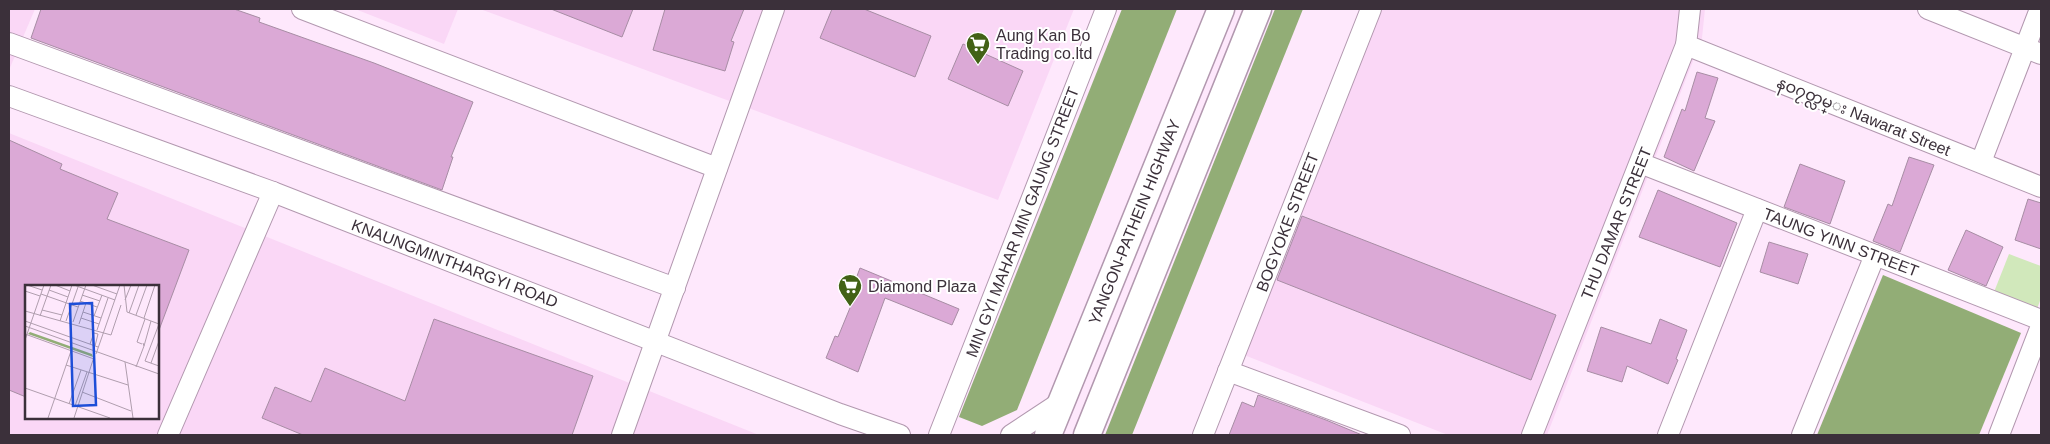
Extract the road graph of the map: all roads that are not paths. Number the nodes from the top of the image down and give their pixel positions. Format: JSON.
{"nodes":[{"id":1,"x":302,"y":9,"type":"edge"},
{"id":2,"x":774,"y":9,"type":"edge"},
{"id":3,"x":1106,"y":9,"type":"edge"},
{"id":4,"x":1221,"y":9,"type":"edge"},
{"id":5,"x":1258,"y":9,"type":"edge"},
{"id":6,"x":1371,"y":9,"type":"edge"},
{"id":7,"x":1690,"y":9,"type":"edge"},
{"id":8,"x":1928,"y":9,"type":"edge"},
{"id":9,"x":2040,"y":9,"type":"edge"},
{"id":10,"x":9,"y":43,"type":"edge"},
{"id":11,"x":1686,"y":45,"type":"junction"},
{"id":12,"x":2033,"y":51,"type":"edge"},
{"id":13,"x":9,"y":96,"type":"edge"},
{"id":14,"x":1981,"y":162,"type":"junction"},
{"id":15,"x":1640,"y":163,"type":"junction"},
{"id":16,"x":717,"y":168,"type":"junction"},
{"id":17,"x":2041,"y":187,"type":"edge"},
{"id":18,"x":273,"y":192,"type":"junction"},
{"id":19,"x":1756,"y":209,"type":"junction"},
{"id":20,"x":1875,"y":255,"type":"junction"},
{"id":21,"x":675,"y":288,"type":"junction"},
{"id":22,"x":2041,"y":320,"type":"edge"},
{"id":23,"x":2041,"y":326,"type":"edge"},
{"id":24,"x":656,"y":341,"type":"junction"},
{"id":25,"x":1228,"y":371,"type":"junction"},
{"id":26,"x":1061,"y":402,"type":"junction"},
{"id":27,"x":168,"y":435,"type":"edge"},
{"id":28,"x":622,"y":435,"type":"edge"},
{"id":29,"x":900,"y":435,"type":"edge"},
{"id":30,"x":938,"y":435,"type":"edge"},
{"id":31,"x":1011,"y":435,"type":"edge"},
{"id":32,"x":1048,"y":435,"type":"edge"},
{"id":33,"x":1086,"y":435,"type":"edge"},
{"id":34,"x":1203,"y":435,"type":"edge"},
{"id":35,"x":1400,"y":435,"type":"edge"},
{"id":36,"x":1532,"y":435,"type":"edge"},
{"id":37,"x":1668,"y":435,"type":"edge"},
{"id":38,"x":1802,"y":435,"type":"edge"},
{"id":39,"x":1999,"y":435,"type":"edge"}],
"edges":[{"from":1,"to":16,"type":"street"},
{"from":2,"to":16,"type":"street"},
{"from":3,"to":30,"type":"street","name":"MIN GYI MAHAR MIN GAUNG STREET"},
{"from":4,"to":26,"type":"main road","name":"YANGON-PATHEIN HIGHWAY"},
{"from":5,"to":33,"type":"main road"},
{"from":6,"to":25,"type":"street","name":"BOGYOKE STREET"},
{"from":7,"to":11,"type":"street","name":"THU DAMAR STREET"},
{"from":8,"to":12,"type":"street"},
{"from":9,"to":12,"type":"street"},
{"from":10,"to":21,"type":"street"},
{"from":11,"to":14,"type":"street","name":"နဝ၇တ္လမ္း Nawarat Street"},
{"from":11,"to":15,"type":"street","name":"THU DAMAR STREET"},
{"from":12,"to":14,"type":"street"},
{"from":13,"to":18,"type":"street","name":"KNAUNGMINTHARGYI ROAD"},
{"from":14,"to":17,"type":"street","name":"နဝ၇တ္လမ္း Nawarat Street"},
{"from":15,"to":19,"type":"street","name":"TAUNG YINN STREET"},
{"from":15,"to":36,"type":"street","name":"THU DAMAR STREET"},
{"from":16,"to":21,"type":"street"},
{"from":18,"to":24,"type":"street","name":"KNAUNGMINTHARGYI ROAD"},
{"from":18,"to":27,"type":"street"},
{"from":19,"to":20,"type":"street","name":"TAUNG YINN STREET"},
{"from":19,"to":37,"type":"street"},
{"from":20,"to":22,"type":"street","name":"TAUNG YINN STREET"},
{"from":20,"to":38,"type":"street"},
{"from":21,"to":24,"type":"street"},
{"from":23,"to":39,"type":"street"},
{"from":24,"to":28,"type":"street"},
{"from":24,"to":29,"type":"street","name":"KNAUNGMINTHARGYI ROAD"},
{"from":25,"to":34,"type":"street","name":"BOGYOKE STREET"},
{"from":25,"to":35,"type":"street"},
{"from":26,"to":31,"type":"street"},
{"from":26,"to":32,"type":"main road","name":"YANGON-PATHEIN HIGHWAY"}]}
